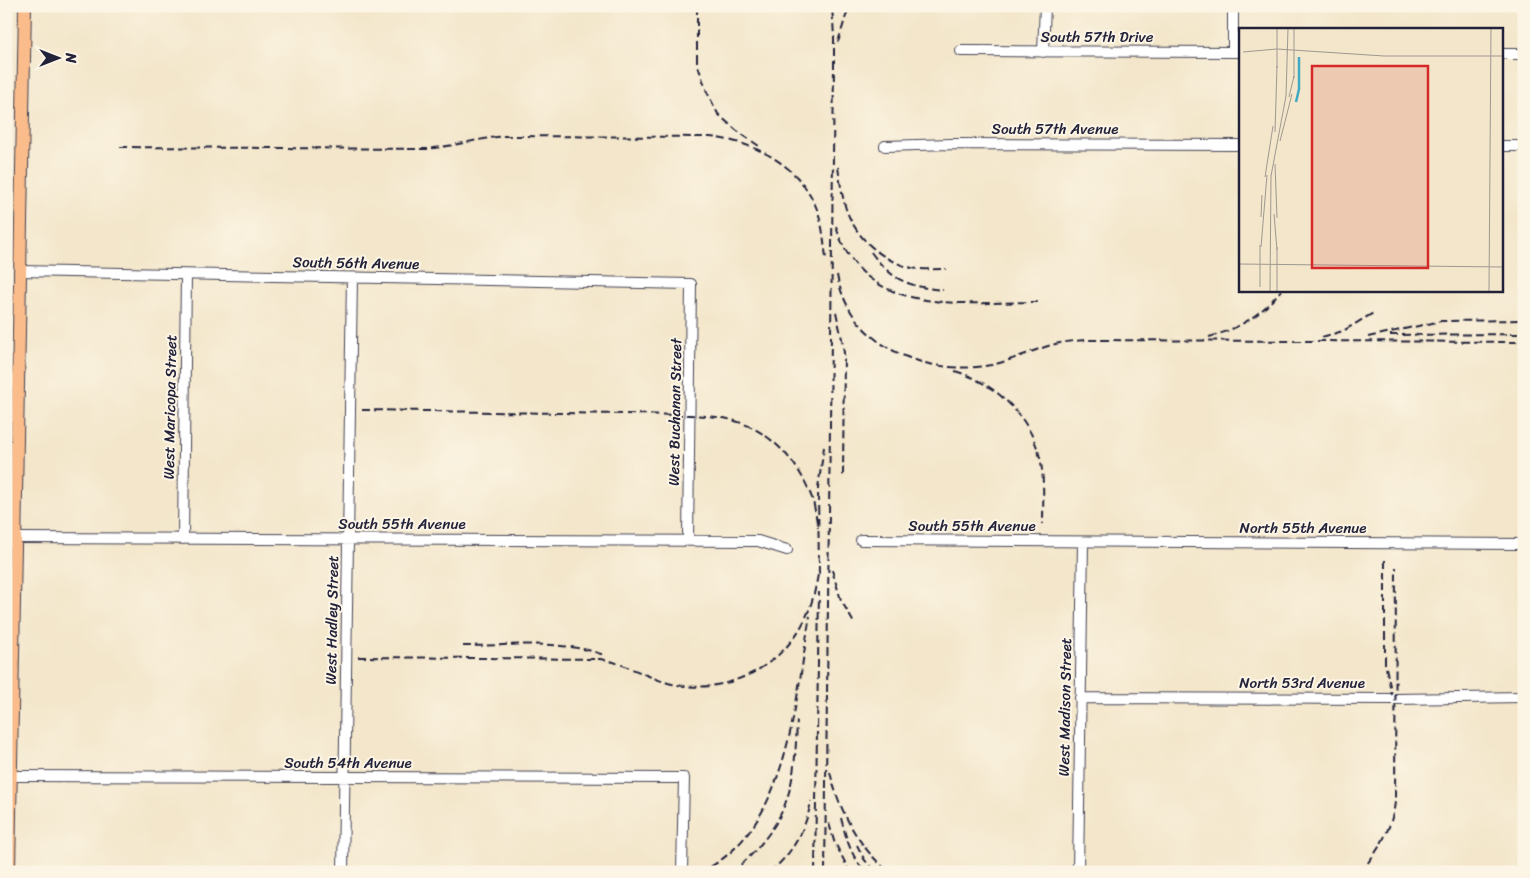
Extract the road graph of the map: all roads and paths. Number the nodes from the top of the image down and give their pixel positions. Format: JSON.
{"nodes":[{"id":1,"x":25,"y":6,"type":"edge"},
{"id":2,"x":1044,"y":6,"type":"edge"},
{"id":3,"x":1233,"y":6,"type":"edge"},
{"id":4,"x":961,"y":51,"type":"dead end"},
{"id":5,"x":1043,"y":52,"type":"junction"},
{"id":6,"x":1237,"y":52,"type":"edge"},
{"id":7,"x":1502,"y":54,"type":"edge"},
{"id":8,"x":1524,"y":54,"type":"edge"},
{"id":9,"x":1239,"y":145,"type":"edge"},
{"id":10,"x":885,"y":146,"type":"dead end"},
{"id":11,"x":1502,"y":146,"type":"edge"},
{"id":12,"x":1524,"y":146,"type":"edge"},
{"id":13,"x":20,"y":271,"type":"junction"},
{"id":14,"x":186,"y":275,"type":"junction"},
{"id":15,"x":352,"y":278,"type":"junction"},
{"id":16,"x":691,"y":284,"type":"joint"},
{"id":17,"x":16,"y":538,"type":"junction"},
{"id":18,"x":183,"y":538,"type":"junction"},
{"id":19,"x":348,"y":538,"type":"junction"},
{"id":20,"x":688,"y":540,"type":"junction"},
{"id":21,"x":861,"y":540,"type":"dead end"},
{"id":22,"x":1083,"y":542,"type":"junction"},
{"id":23,"x":1524,"y":544,"type":"edge"},
{"id":24,"x":787,"y":550,"type":"dead end"},
{"id":25,"x":1524,"y":697,"type":"edge"},
{"id":26,"x":1080,"y":698,"type":"junction"},
{"id":27,"x":11,"y":776,"type":"junction"},
{"id":28,"x":345,"y":778,"type":"junction"},
{"id":29,"x":9,"y":872,"type":"edge"},
{"id":30,"x":343,"y":872,"type":"edge"},
{"id":31,"x":682,"y":872,"type":"edge"},
{"id":32,"x":1078,"y":872,"type":"edge"}],
"edges":[{"from":1,"to":13,"type":"main road"},
{"from":2,"to":5,"type":"street"},
{"from":3,"to":6,"type":"street"},
{"from":4,"to":5,"type":"street","name":"South 57th Drive"},
{"from":5,"to":6,"type":"street","name":"South 57th Drive"},
{"from":7,"to":8,"type":"street"},
{"from":9,"to":10,"type":"street","name":"South 57th Avenue"},
{"from":11,"to":12,"type":"street"},
{"from":13,"to":14,"type":"street","name":"South 56th Avenue"},
{"from":13,"to":17,"type":"main road"},
{"from":14,"to":15,"type":"street","name":"South 56th Avenue"},
{"from":14,"to":18,"type":"street","name":"West Maricopa Street"},
{"from":15,"to":16,"type":"street","name":"South 56th Avenue"},
{"from":15,"to":19,"type":"street","name":"West Hadley Street"},
{"from":16,"to":20,"type":"street","name":"West Buchanan Street"},
{"from":17,"to":18,"type":"street","name":"South 55th Avenue"},
{"from":17,"to":27,"type":"main road"},
{"from":18,"to":19,"type":"street","name":"South 55th Avenue"},
{"from":19,"to":20,"type":"street","name":"South 55th Avenue"},
{"from":19,"to":28,"type":"street","name":"West Hadley Street"},
{"from":20,"to":24,"type":"street","name":"South 55th Avenue"},
{"from":21,"to":22,"type":"street","name":"South 55th Avenue"},
{"from":22,"to":23,"type":"street","name":"North 55th Avenue"},
{"from":22,"to":26,"type":"street","name":"West Madison Street"},
{"from":25,"to":26,"type":"street","name":"North 53rd Avenue"},
{"from":26,"to":32,"type":"street","name":"West Madison Street"},
{"from":27,"to":28,"type":"street","name":"South 54th Avenue"},
{"from":27,"to":29,"type":"main road"},
{"from":28,"to":30,"type":"street","name":"West Hadley Street"},
{"from":28,"to":31,"type":"street","name":"South 54th Avenue"}]}
